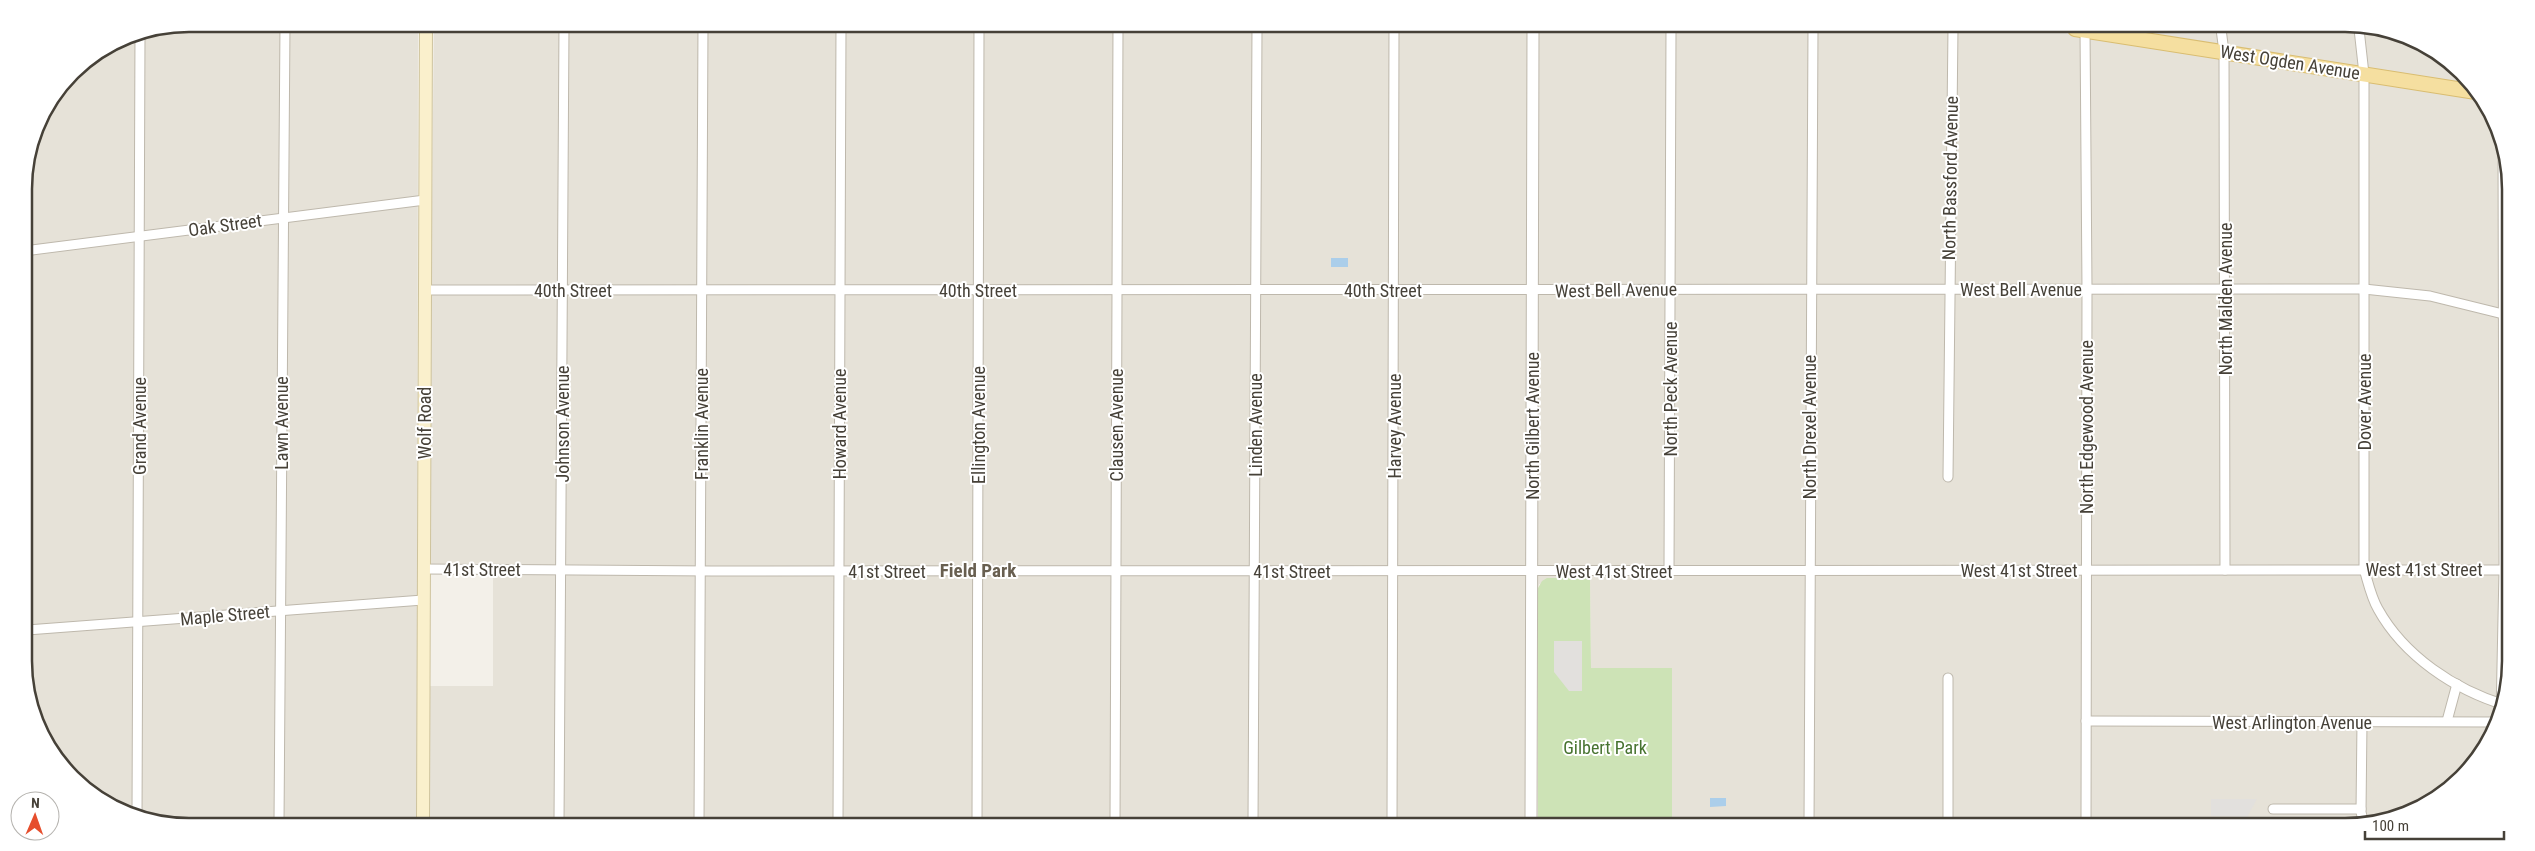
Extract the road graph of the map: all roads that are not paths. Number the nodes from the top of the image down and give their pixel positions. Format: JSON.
{"nodes":[{"id":1,"x":1394,"y":32,"type":"edge"},
{"id":2,"x":1533,"y":32,"type":"edge"},
{"id":3,"x":1671,"y":32,"type":"edge"},
{"id":4,"x":1812,"y":32,"type":"edge"},
{"id":5,"x":1952,"y":32,"type":"edge"},
{"id":6,"x":2082,"y":32,"type":"edge"},
{"id":7,"x":2101,"y":32,"type":"edge"},
{"id":8,"x":2221,"y":32,"type":"edge"},
{"id":9,"x":285,"y":33,"type":"edge"},
{"id":10,"x":426,"y":33,"type":"edge"},
{"id":11,"x":564,"y":33,"type":"edge"},
{"id":12,"x":702,"y":33,"type":"edge"},
{"id":13,"x":841,"y":33,"type":"edge"},
{"id":14,"x":979,"y":33,"type":"edge"},
{"id":15,"x":1118,"y":33,"type":"edge"},
{"id":16,"x":1257,"y":33,"type":"edge"},
{"id":17,"x":2359,"y":33,"type":"edge"},
{"id":18,"x":140,"y":41,"type":"edge"},
{"id":19,"x":2224,"y":52,"type":"junction"},
{"id":20,"x":2364,"y":74,"type":"junction"},
{"id":21,"x":2467,"y":91,"type":"edge"},
{"id":22,"x":425,"y":200,"type":"junction"},
{"id":23,"x":283,"y":218,"type":"junction"},
{"id":24,"x":140,"y":236,"type":"junction"},
{"id":25,"x":33,"y":250,"type":"edge"},
{"id":26,"x":702,"y":289,"type":"junction"},
{"id":27,"x":1810,"y":289,"type":"junction"},
{"id":28,"x":1948,"y":289,"type":"junction"},
{"id":29,"x":2087,"y":289,"type":"junction"},
{"id":30,"x":2225,"y":289,"type":"junction"},
{"id":31,"x":2364,"y":289,"type":"junction"},
{"id":32,"x":424,"y":290,"type":"junction"},
{"id":33,"x":562,"y":290,"type":"junction"},
{"id":34,"x":839,"y":290,"type":"junction"},
{"id":35,"x":978,"y":290,"type":"junction"},
{"id":36,"x":1116,"y":290,"type":"junction"},
{"id":37,"x":1255,"y":290,"type":"junction"},
{"id":38,"x":1395,"y":290,"type":"junction"},
{"id":39,"x":1671,"y":290,"type":"junction"},
{"id":40,"x":1532,"y":291,"type":"junction"},
{"id":41,"x":2502,"y":313,"type":"edge"},
{"id":42,"x":1948,"y":478,"type":"dead end"},
{"id":43,"x":423,"y":569,"type":"junction"},
{"id":44,"x":561,"y":569,"type":"junction"},
{"id":45,"x":2364,"y":569,"type":"junction"},
{"id":46,"x":1115,"y":570,"type":"junction"},
{"id":47,"x":1809,"y":570,"type":"junction"},
{"id":48,"x":2086,"y":570,"type":"junction"},
{"id":49,"x":2225,"y":570,"type":"junction"},
{"id":50,"x":2502,"y":570,"type":"edge"},
{"id":51,"x":700,"y":571,"type":"junction"},
{"id":52,"x":838,"y":571,"type":"junction"},
{"id":53,"x":977,"y":571,"type":"junction"},
{"id":54,"x":1254,"y":571,"type":"junction"},
{"id":55,"x":1392,"y":571,"type":"junction"},
{"id":56,"x":1532,"y":571,"type":"junction"},
{"id":57,"x":1669,"y":571,"type":"junction"},
{"id":58,"x":422,"y":600,"type":"junction"},
{"id":59,"x":280,"y":610,"type":"junction"},
{"id":60,"x":138,"y":622,"type":"junction"},
{"id":61,"x":32,"y":630,"type":"edge"},
{"id":62,"x":1948,"y":678,"type":"dead end"},
{"id":63,"x":2457,"y":684,"type":"junction"},
{"id":64,"x":2497,"y":701,"type":"edge"},
{"id":65,"x":2086,"y":721,"type":"junction"},
{"id":66,"x":2447,"y":721,"type":"junction"},
{"id":67,"x":2362,"y":722,"type":"junction"},
{"id":68,"x":2491,"y":722,"type":"edge"},
{"id":69,"x":137,"y":809,"type":"edge"},
{"id":70,"x":2273,"y":809,"type":"dead end"},
{"id":71,"x":2361,"y":809,"type":"junction"},
{"id":72,"x":2363,"y":817,"type":"edge"},
{"id":73,"x":279,"y":818,"type":"edge"},
{"id":74,"x":423,"y":818,"type":"edge"},
{"id":75,"x":559,"y":818,"type":"edge"},
{"id":76,"x":700,"y":818,"type":"edge"},
{"id":77,"x":838,"y":818,"type":"edge"},
{"id":78,"x":976,"y":818,"type":"edge"},
{"id":79,"x":1115,"y":818,"type":"edge"},
{"id":80,"x":1253,"y":818,"type":"edge"},
{"id":81,"x":1392,"y":818,"type":"edge"},
{"id":82,"x":1531,"y":818,"type":"edge"},
{"id":83,"x":1809,"y":818,"type":"edge"},
{"id":84,"x":1948,"y":818,"type":"edge"},
{"id":85,"x":2086,"y":818,"type":"edge"}],
"edges":[{"from":1,"to":38,"type":"street","name":"Harvey Avenue"},
{"from":2,"to":40,"type":"street","name":"North Gilbert Avenue"},
{"from":3,"to":39,"type":"street","name":"North Peck Avenue"},
{"from":4,"to":27,"type":"street","name":"North Drexel Avenue"},
{"from":5,"to":28,"type":"street","name":"North Bassford Avenue"},
{"from":6,"to":29,"type":"street","name":"North Edgewood Avenue"},
{"from":7,"to":19,"type":"main road","name":"West Ogden Avenue"},
{"from":8,"to":19,"type":"street","name":"North Malden Avenue"},
{"from":9,"to":23,"type":"street","name":"Lawn Avenue"},
{"from":10,"to":22,"type":"main road","name":"Wolf Road"},
{"from":11,"to":33,"type":"street","name":"Johnson Avenue"},
{"from":12,"to":26,"type":"street","name":"Franklin Avenue"},
{"from":13,"to":34,"type":"street","name":"Howard Avenue"},
{"from":14,"to":35,"type":"street","name":"Ellington Avenue"},
{"from":15,"to":36,"type":"street","name":"Clausen Avenue"},
{"from":16,"to":37,"type":"street","name":"Linden Avenue"},
{"from":17,"to":20,"type":"street","name":"Dover Avenue"},
{"from":18,"to":24,"type":"street","name":"Grand Avenue"},
{"from":19,"to":20,"type":"main road","name":"West Ogden Avenue"},
{"from":19,"to":30,"type":"street","name":"North Malden Avenue"},
{"from":20,"to":21,"type":"main road","name":"West Ogden Avenue"},
{"from":20,"to":31,"type":"street","name":"Dover Avenue"},
{"from":22,"to":23,"type":"street","name":"Oak Street"},
{"from":22,"to":32,"type":"main road","name":"Wolf Road"},
{"from":23,"to":24,"type":"street","name":"Oak Street"},
{"from":23,"to":59,"type":"street","name":"Lawn Avenue"},
{"from":24,"to":25,"type":"street","name":"Oak Street"},
{"from":24,"to":60,"type":"street","name":"Grand Avenue"},
{"from":26,"to":33,"type":"street","name":"40th Street"},
{"from":26,"to":34,"type":"street","name":"40th Street"},
{"from":26,"to":51,"type":"street","name":"Franklin Avenue"},
{"from":27,"to":28,"type":"street","name":"West Bell Avenue"},
{"from":27,"to":39,"type":"street","name":"West Bell Avenue"},
{"from":27,"to":47,"type":"street","name":"North Drexel Avenue"},
{"from":28,"to":29,"type":"street","name":"West Bell Avenue"},
{"from":28,"to":42,"type":"street","name":"North Bassford Avenue"},
{"from":29,"to":30,"type":"street","name":"West Bell Avenue"},
{"from":29,"to":48,"type":"street","name":"North Edgewood Avenue"},
{"from":30,"to":31,"type":"street","name":"West Bell Avenue"},
{"from":30,"to":49,"type":"street","name":"North Malden Avenue"},
{"from":31,"to":41,"type":"street","name":"West Bell Avenue"},
{"from":31,"to":45,"type":"street","name":"Dover Avenue"},
{"from":32,"to":33,"type":"street","name":"40th Street"},
{"from":32,"to":43,"type":"main road","name":"Wolf Road"},
{"from":33,"to":44,"type":"street","name":"Johnson Avenue"},
{"from":34,"to":35,"type":"street","name":"40th Street"},
{"from":34,"to":52,"type":"street","name":"Howard Avenue"},
{"from":35,"to":36,"type":"street","name":"40th Street"},
{"from":35,"to":53,"type":"street","name":"Ellington Avenue"},
{"from":36,"to":37,"type":"street","name":"40th Street"},
{"from":36,"to":46,"type":"street","name":"Clausen Avenue"},
{"from":37,"to":38,"type":"street","name":"40th Street"},
{"from":37,"to":54,"type":"street","name":"Linden Avenue"},
{"from":38,"to":40,"type":"street","name":"40th Street"},
{"from":38,"to":55,"type":"street","name":"Harvey Avenue"},
{"from":39,"to":40,"type":"street","name":"West Bell Avenue"},
{"from":39,"to":57,"type":"street","name":"North Peck Avenue"},
{"from":40,"to":56,"type":"street","name":"North Gilbert Avenue"},
{"from":43,"to":44,"type":"street","name":"41st Street"},
{"from":43,"to":58,"type":"main road","name":"Wolf Road"},
{"from":44,"to":51,"type":"street","name":"41st Street"},
{"from":44,"to":75,"type":"street","name":"Johnson Avenue"},
{"from":45,"to":49,"type":"street","name":"West 41st Street"},
{"from":45,"to":50,"type":"street","name":"West 41st Street"},
{"from":45,"to":63,"type":"street","name":"Dover Avenue"},
{"from":46,"to":53,"type":"street","name":"41st Street"},
{"from":46,"to":54,"type":"street","name":"41st Street"},
{"from":46,"to":79,"type":"street","name":"Clausen Avenue"},
{"from":47,"to":48,"type":"street","name":"West 41st Street"},
{"from":47,"to":57,"type":"street","name":"West 41st Street"},
{"from":47,"to":83,"type":"street","name":"North Drexel Avenue"},
{"from":48,"to":49,"type":"street","name":"West 41st Street"},
{"from":48,"to":65,"type":"street","name":"North Edgewood Avenue"},
{"from":51,"to":52,"type":"street","name":"41st Street"},
{"from":51,"to":76,"type":"street","name":"Franklin Avenue"},
{"from":52,"to":53,"type":"street","name":"41st Street"},
{"from":52,"to":77,"type":"street","name":"Howard Avenue"},
{"from":53,"to":78,"type":"street","name":"Ellington Avenue"},
{"from":54,"to":55,"type":"street","name":"41st Street"},
{"from":54,"to":80,"type":"street","name":"Linden Avenue"},
{"from":55,"to":56,"type":"street","name":"41st Street"},
{"from":55,"to":81,"type":"street","name":"Harvey Avenue"},
{"from":56,"to":57,"type":"street","name":"West 41st Street"},
{"from":56,"to":82,"type":"street","name":"North Gilbert Avenue"},
{"from":58,"to":59,"type":"street","name":"Maple Street"},
{"from":58,"to":74,"type":"main road","name":"Wolf Road"},
{"from":59,"to":60,"type":"street","name":"Maple Street"},
{"from":59,"to":73,"type":"street","name":"Lawn Avenue"},
{"from":60,"to":61,"type":"street","name":"Maple Street"},
{"from":60,"to":69,"type":"street","name":"Grand Avenue"},
{"from":62,"to":84,"type":"street"},
{"from":63,"to":64,"type":"street","name":"Dover Avenue"},
{"from":63,"to":66,"type":"street"},
{"from":65,"to":67,"type":"street","name":"West Arlington Avenue"},
{"from":65,"to":85,"type":"street","name":"North Edgewood Avenue"},
{"from":66,"to":67,"type":"street","name":"West Arlington Avenue"},
{"from":66,"to":68,"type":"street","name":"West Arlington Avenue"},
{"from":67,"to":71,"type":"street"},
{"from":70,"to":71,"type":"street"},
{"from":71,"to":72,"type":"street"}]}
